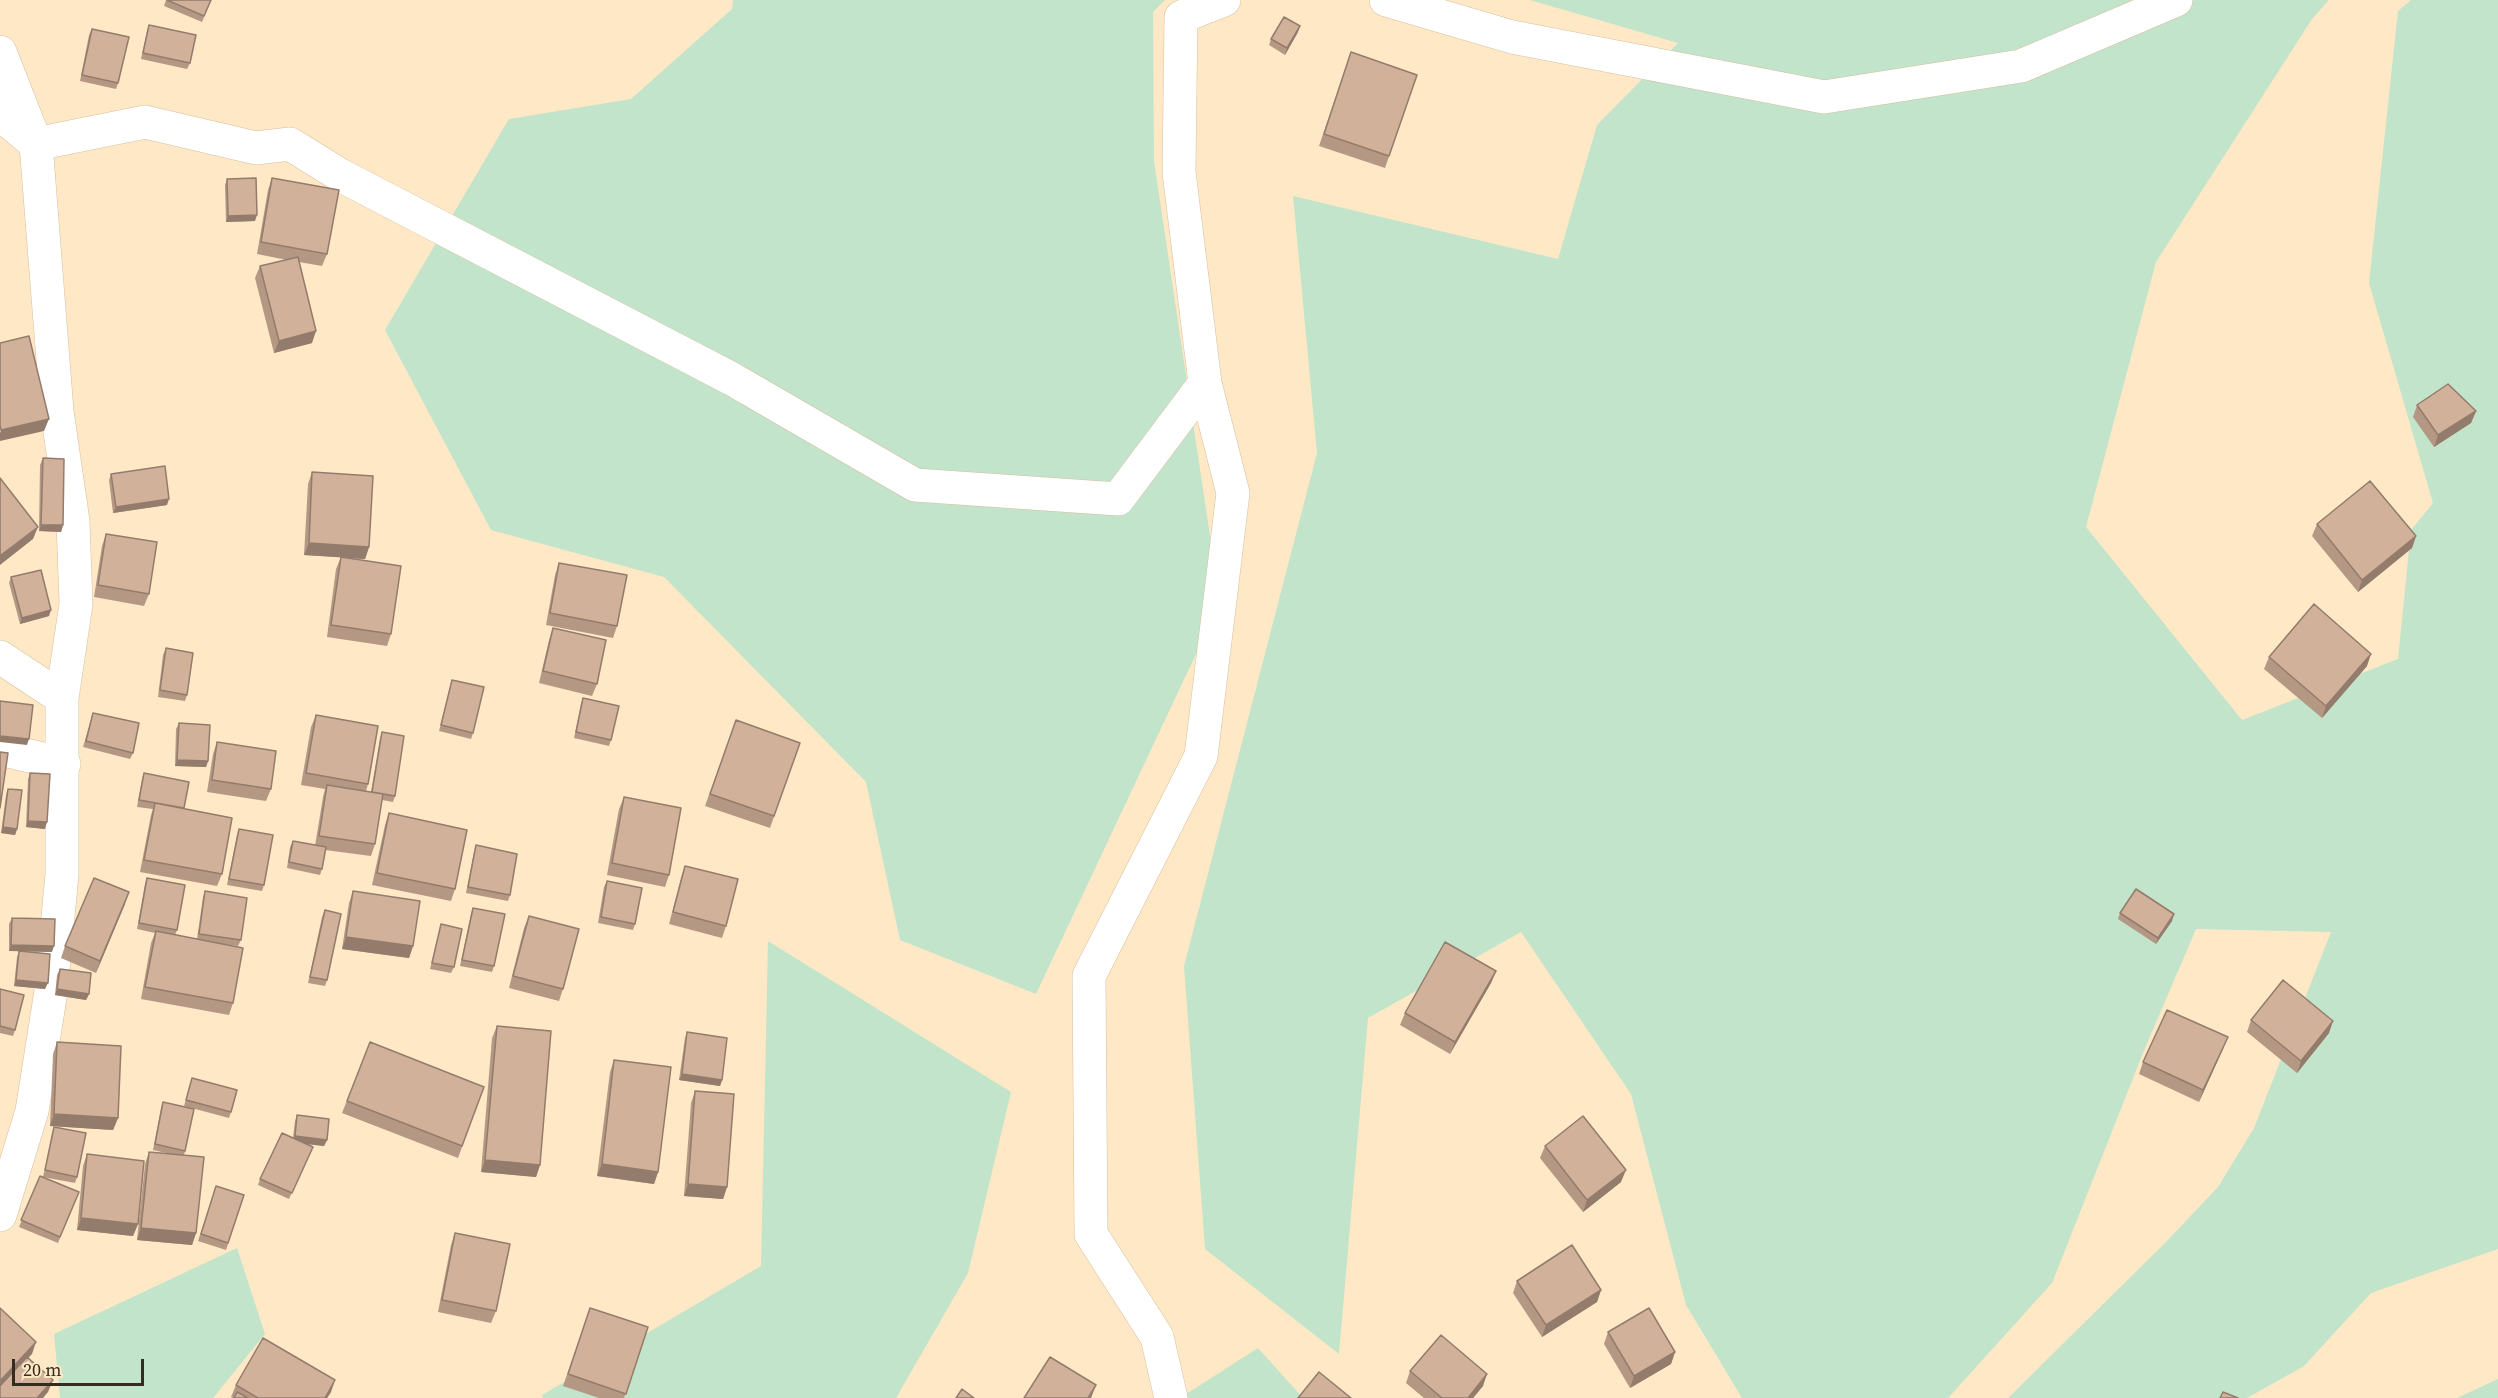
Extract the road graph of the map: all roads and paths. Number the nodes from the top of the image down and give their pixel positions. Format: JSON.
{"nodes":[{"id":1,"x":1224,"y":0,"type":"edge"},
{"id":2,"x":1386,"y":0,"type":"edge"},
{"id":3,"x":2176,"y":0,"type":"edge"},
{"id":4,"x":0,"y":52,"type":"edge"},
{"id":5,"x":0,"y":114,"type":"edge"},
{"id":6,"x":36,"y":144,"type":"junction"},
{"id":7,"x":1205,"y":383,"type":"junction"},
{"id":8,"x":0,"y":657,"type":"edge"},
{"id":9,"x":62,"y":698,"type":"junction"},
{"id":10,"x":0,"y":749,"type":"edge"},
{"id":11,"x":64,"y":764,"type":"junction"},
{"id":12,"x":0,"y":1215,"type":"edge"},
{"id":13,"x":1171,"y":1398,"type":"edge"}],
"edges":[{"from":1,"to":7,"type":"street"},
{"from":2,"to":3,"type":"street"},
{"from":4,"to":6,"type":"street"},
{"from":5,"to":6,"type":"street"},
{"from":6,"to":7,"type":"street"},
{"from":6,"to":9,"type":"street"},
{"from":7,"to":13,"type":"street"},
{"from":8,"to":9,"type":"street"},
{"from":9,"to":11,"type":"street"},
{"from":10,"to":11,"type":"street"},
{"from":11,"to":12,"type":"street"}]}
